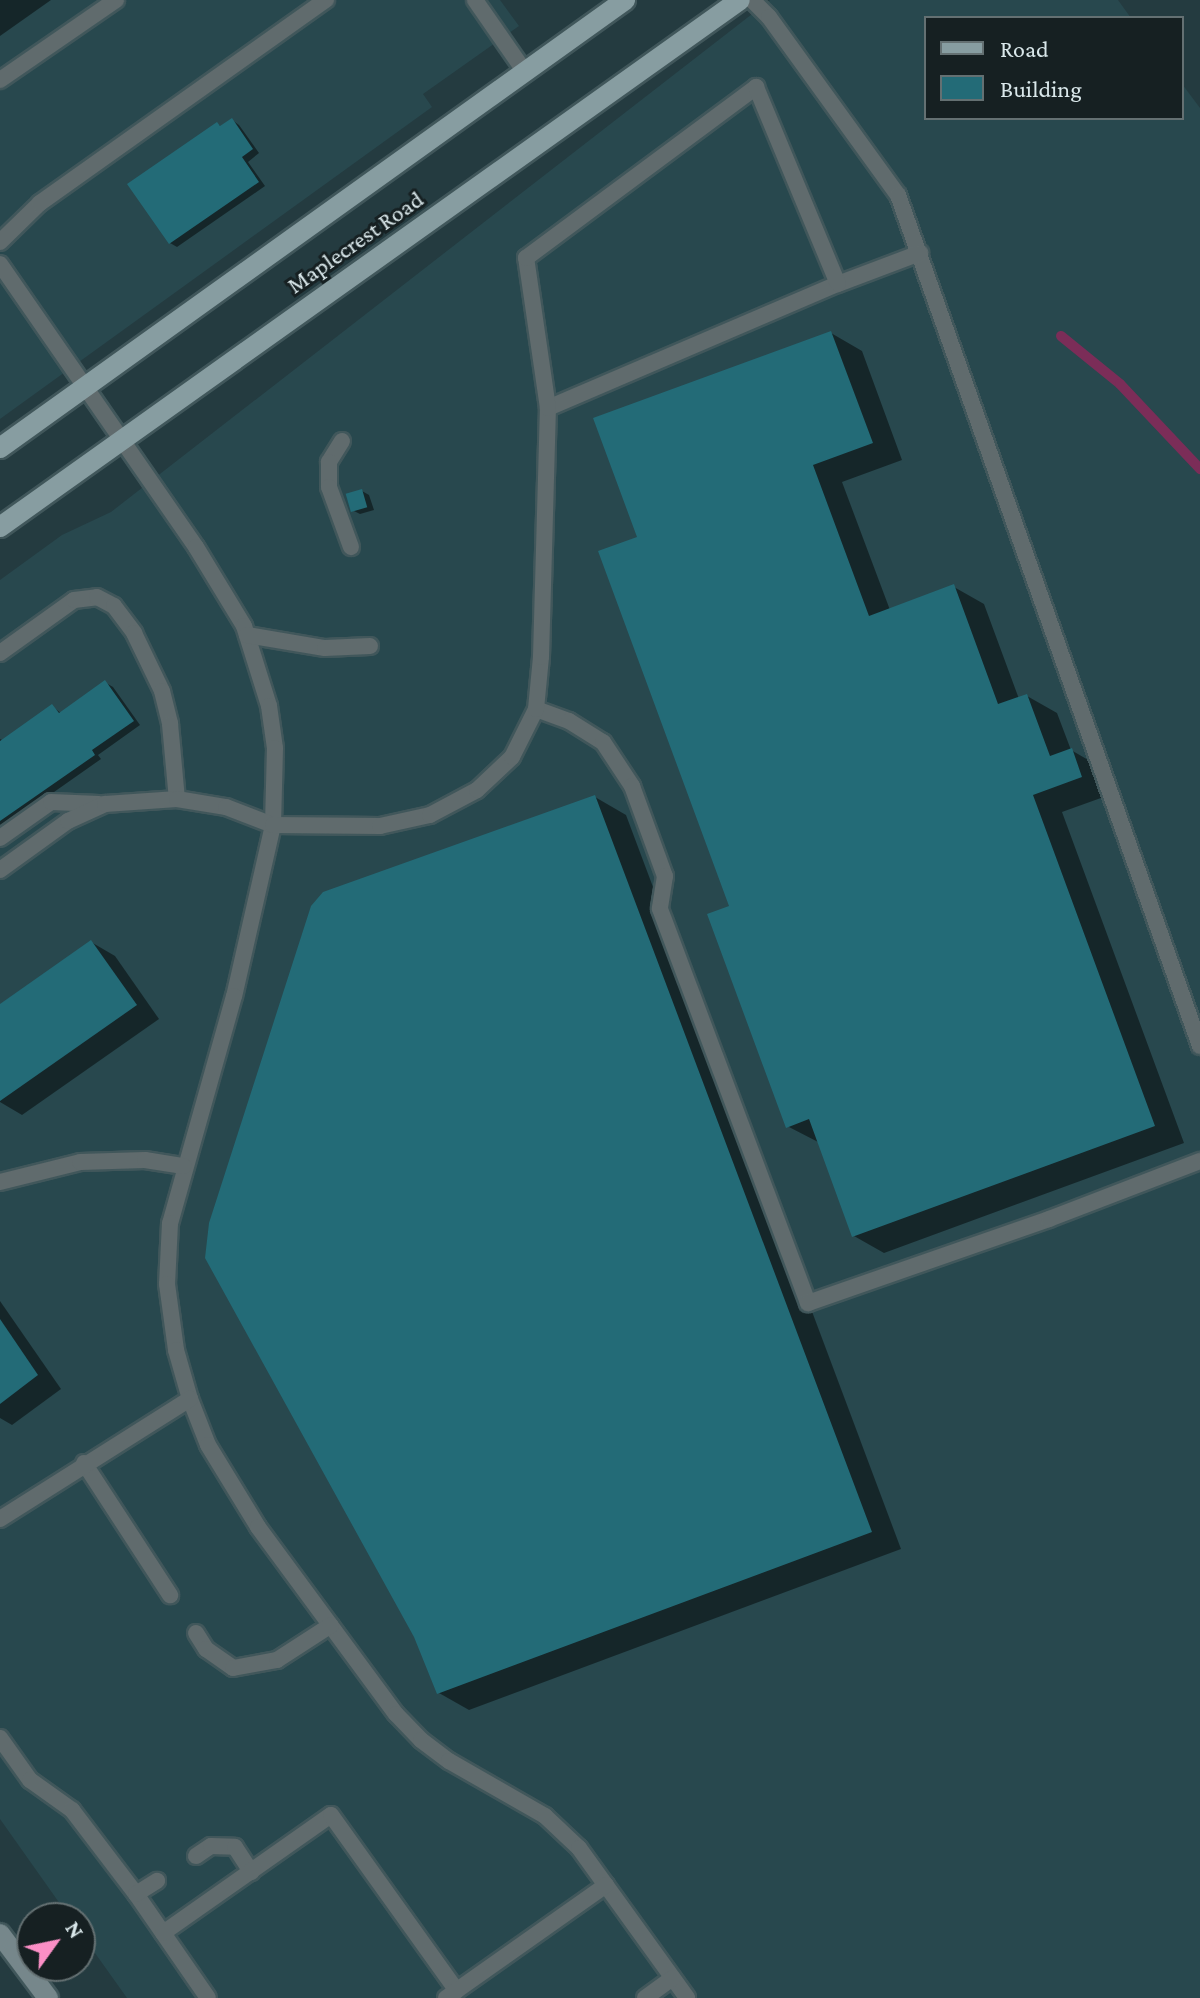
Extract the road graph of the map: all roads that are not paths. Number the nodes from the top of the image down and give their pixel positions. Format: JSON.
{"nodes":[{"id":1,"x":116,"y":0,"type":"edge"},
{"id":2,"x":326,"y":0,"type":"edge"},
{"id":3,"x":475,"y":0,"type":"edge"},
{"id":4,"x":625,"y":0,"type":"edge"},
{"id":5,"x":740,"y":0,"type":"edge"},
{"id":6,"x":752,"y":0,"type":"edge"},
{"id":7,"x":525,"y":72,"type":"junction"},
{"id":8,"x":0,"y":80,"type":"edge"},
{"id":9,"x":0,"y":242,"type":"edge"},
{"id":10,"x":920,"y":253,"type":"junction"},
{"id":11,"x":0,"y":264,"type":"edge"},
{"id":12,"x":838,"y":284,"type":"junction"},
{"id":13,"x":85,"y":388,"type":"junction"},
{"id":14,"x":548,"y":408,"type":"junction"},
{"id":15,"x":121,"y":438,"type":"junction"},
{"id":16,"x":342,"y":441,"type":"dead end"},
{"id":17,"x":0,"y":448,"type":"edge"},
{"id":18,"x":0,"y":527,"type":"edge"},
{"id":19,"x":351,"y":547,"type":"dead end"},
{"id":20,"x":247,"y":635,"type":"junction"},
{"id":21,"x":370,"y":646,"type":"dead end"},
{"id":22,"x":0,"y":653,"type":"edge"},
{"id":23,"x":536,"y":709,"type":"junction"},
{"id":24,"x":177,"y":799,"type":"junction"},
{"id":25,"x":105,"y":804,"type":"junction"},
{"id":26,"x":273,"y":825,"type":"junction"},
{"id":27,"x":0,"y":838,"type":"edge"},
{"id":28,"x":0,"y":870,"type":"edge"},
{"id":29,"x":1200,"y":1046,"type":"edge"},
{"id":30,"x":1200,"y":1161,"type":"edge"},
{"id":31,"x":184,"y":1166,"type":"junction"},
{"id":32,"x":0,"y":1182,"type":"edge"},
{"id":33,"x":190,"y":1399,"type":"junction"},
{"id":34,"x":84,"y":1463,"type":"junction"},
{"id":35,"x":0,"y":1519,"type":"edge"},
{"id":36,"x":170,"y":1595,"type":"dead end"},
{"id":37,"x":331,"y":1625,"type":"junction"},
{"id":38,"x":196,"y":1633,"type":"dead end"},
{"id":39,"x":0,"y":1738,"type":"edge"},
{"id":40,"x":196,"y":1856,"type":"dead end"},
{"id":41,"x":251,"y":1872,"type":"junction"},
{"id":42,"x":157,"y":1881,"type":"dead end"},
{"id":43,"x":606,"y":1885,"type":"junction"},
{"id":44,"x":136,"y":1894,"type":"junction"},
{"id":45,"x":163,"y":1933,"type":"junction"},
{"id":46,"x":0,"y":1934,"type":"edge"},
{"id":47,"x":673,"y":1978,"type":"junction"},
{"id":48,"x":452,"y":1994,"type":"edge"},
{"id":49,"x":48,"y":1998,"type":"edge"},
{"id":50,"x":208,"y":1998,"type":"edge"},
{"id":51,"x":645,"y":1998,"type":"edge"},
{"id":52,"x":687,"y":1998,"type":"edge"}],
"edges":[{"from":1,"to":8,"type":"lane"},
{"from":2,"to":9,"type":"lane"},
{"from":3,"to":7,"type":"lane"},
{"from":4,"to":7,"type":"main road","name":"Maplecrest Road"},
{"from":5,"to":15,"type":"main road","name":"Maplecrest Road"},
{"from":6,"to":10,"type":"lane"},
{"from":7,"to":13,"type":"main road","name":"Maplecrest Road"},
{"from":10,"to":12,"type":"lane"},
{"from":10,"to":29,"type":"lane"},
{"from":11,"to":13,"type":"lane"},
{"from":12,"to":14,"type":"lane"},
{"from":12,"to":14,"type":"lane"},
{"from":13,"to":15,"type":"lane"},
{"from":13,"to":17,"type":"main road","name":"Maplecrest Road"},
{"from":14,"to":23,"type":"lane"},
{"from":15,"to":18,"type":"main road","name":"Maplecrest Road"},
{"from":15,"to":20,"type":"lane"},
{"from":16,"to":19,"type":"lane"},
{"from":20,"to":21,"type":"lane"},
{"from":20,"to":26,"type":"lane"},
{"from":22,"to":24,"type":"lane"},
{"from":23,"to":26,"type":"lane"},
{"from":23,"to":30,"type":"lane"},
{"from":24,"to":25,"type":"lane"},
{"from":24,"to":26,"type":"lane"},
{"from":25,"to":27,"type":"lane"},
{"from":25,"to":28,"type":"lane"},
{"from":26,"to":31,"type":"lane"},
{"from":31,"to":32,"type":"lane"},
{"from":31,"to":33,"type":"lane"},
{"from":33,"to":34,"type":"lane"},
{"from":33,"to":37,"type":"lane"},
{"from":34,"to":35,"type":"lane"},
{"from":34,"to":36,"type":"lane"},
{"from":37,"to":38,"type":"lane"},
{"from":37,"to":43,"type":"lane"},
{"from":39,"to":44,"type":"lane"},
{"from":40,"to":41,"type":"lane"},
{"from":41,"to":45,"type":"lane"},
{"from":41,"to":48,"type":"lane"},
{"from":42,"to":44,"type":"lane"},
{"from":43,"to":47,"type":"lane"},
{"from":43,"to":48,"type":"lane"},
{"from":44,"to":45,"type":"lane"},
{"from":45,"to":50,"type":"lane"},
{"from":46,"to":49,"type":"main road"},
{"from":47,"to":51,"type":"lane"},
{"from":47,"to":52,"type":"lane"}]}
